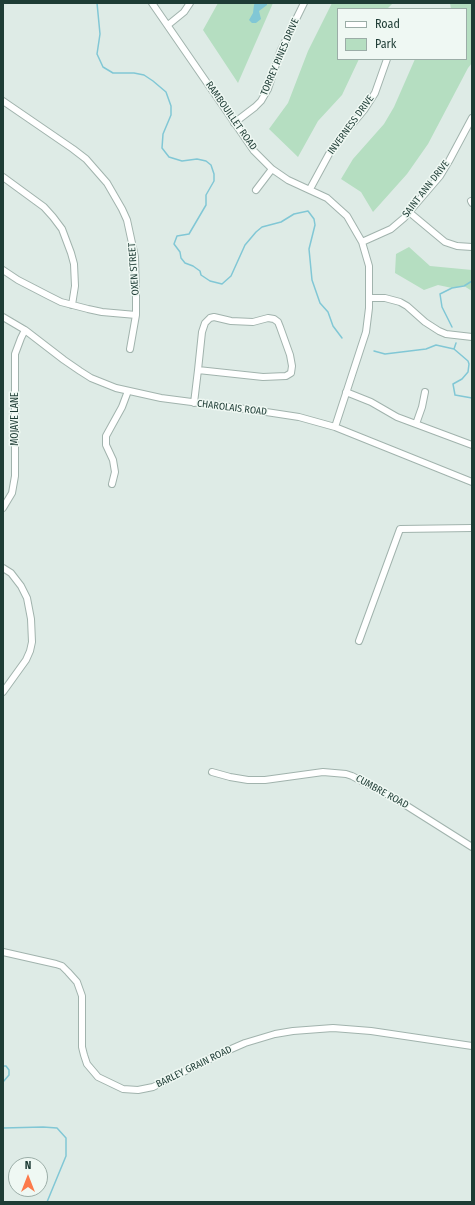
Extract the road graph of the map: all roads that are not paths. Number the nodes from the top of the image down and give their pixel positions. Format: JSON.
{"nodes":[{"id":1,"x":152,"y":3,"type":"edge"},
{"id":2,"x":190,"y":3,"type":"edge"},
{"id":3,"x":304,"y":3,"type":"edge"},
{"id":4,"x":168,"y":25,"type":"junction"},
{"id":5,"x":387,"y":60,"type":"edge"},
{"id":6,"x":3,"y":101,"type":"edge"},
{"id":7,"x":472,"y":118,"type":"edge"},
{"id":8,"x":234,"y":123,"type":"junction"},
{"id":9,"x":272,"y":169,"type":"junction"},
{"id":10,"x":3,"y":177,"type":"edge"},
{"id":11,"x":310,"y":189,"type":"junction"},
{"id":12,"x":256,"y":190,"type":"dead end"},
{"id":13,"x":409,"y":212,"type":"junction"},
{"id":14,"x":472,"y":241,"type":"edge"},
{"id":15,"x":362,"y":242,"type":"junction"},
{"id":16,"x":472,"y":247,"type":"edge"},
{"id":17,"x":3,"y":270,"type":"edge"},
{"id":18,"x":370,"y":298,"type":"junction"},
{"id":19,"x":72,"y":305,"type":"junction"},
{"id":20,"x":136,"y":315,"type":"junction"},
{"id":21,"x":3,"y":317,"type":"edge"},
{"id":22,"x":26,"y":330,"type":"junction"},
{"id":23,"x":472,"y":337,"type":"edge"},
{"id":24,"x":130,"y":349,"type":"dead end"},
{"id":25,"x":198,"y":370,"type":"junction"},
{"id":26,"x":128,"y":392,"type":"junction"},
{"id":27,"x":346,"y":392,"type":"junction"},
{"id":28,"x":424,"y":392,"type":"dead end"},
{"id":29,"x":194,"y":403,"type":"junction"},
{"id":30,"x":416,"y":424,"type":"junction"},
{"id":31,"x":335,"y":427,"type":"junction"},
{"id":32,"x":472,"y":445,"type":"edge"},
{"id":33,"x":472,"y":482,"type":"edge"},
{"id":34,"x":112,"y":484,"type":"dead end"},
{"id":35,"x":3,"y":508,"type":"edge"},
{"id":36,"x":472,"y":528,"type":"edge"},
{"id":37,"x":3,"y":568,"type":"edge"},
{"id":38,"x":359,"y":641,"type":"dead end"},
{"id":39,"x":3,"y":692,"type":"edge"},
{"id":40,"x":212,"y":772,"type":"dead end"},
{"id":41,"x":472,"y":846,"type":"edge"},
{"id":42,"x":3,"y":952,"type":"edge"},
{"id":43,"x":472,"y":1046,"type":"edge"}],
"edges":[{"from":1,"to":4,"type":"street","name":"RAMBOUILLET ROAD"},
{"from":2,"to":4,"type":"street"},
{"from":3,"to":8,"type":"street","name":"TORREY PINES DRIVE"},
{"from":4,"to":8,"type":"street","name":"RAMBOUILLET ROAD"},
{"from":5,"to":11,"type":"street","name":"INVERNESS DRIVE"},
{"from":6,"to":20,"type":"street","name":"OXEN STREET"},
{"from":7,"to":13,"type":"street","name":"SAINT ANN DRIVE"},
{"from":8,"to":9,"type":"street","name":"RAMBOUILLET ROAD"},
{"from":9,"to":11,"type":"street","name":"RAMBOUILLET ROAD"},
{"from":9,"to":12,"type":"street"},
{"from":10,"to":19,"type":"street"},
{"from":11,"to":15,"type":"street","name":"RAMBOUILLET ROAD"},
{"from":13,"to":15,"type":"street","name":"SAINT ANN DRIVE"},
{"from":13,"to":16,"type":"street"},
{"from":14,"to":16,"type":"street"},
{"from":15,"to":18,"type":"street","name":"RAMBOUILLET ROAD"},
{"from":17,"to":19,"type":"street"},
{"from":18,"to":23,"type":"street"},
{"from":18,"to":27,"type":"street","name":"RAMBOUILLET ROAD"},
{"from":19,"to":20,"type":"street"},
{"from":20,"to":24,"type":"street","name":"OXEN STREET"},
{"from":21,"to":22,"type":"street","name":"CHAROLAIS ROAD"},
{"from":22,"to":26,"type":"street","name":"CHAROLAIS ROAD"},
{"from":22,"to":35,"type":"street","name":"MOJAVE LANE"},
{"from":25,"to":25,"type":"street"},
{"from":25,"to":29,"type":"street"},
{"from":26,"to":29,"type":"street","name":"CHAROLAIS ROAD"},
{"from":26,"to":34,"type":"street"},
{"from":27,"to":30,"type":"street"},
{"from":27,"to":31,"type":"street","name":"RAMBOUILLET ROAD"},
{"from":28,"to":30,"type":"street"},
{"from":29,"to":31,"type":"street","name":"CHAROLAIS ROAD"},
{"from":30,"to":32,"type":"street"},
{"from":31,"to":33,"type":"street","name":"CHAROLAIS ROAD"},
{"from":36,"to":38,"type":"street"},
{"from":37,"to":39,"type":"street"},
{"from":40,"to":41,"type":"street","name":"CUMBRE ROAD"},
{"from":42,"to":43,"type":"street","name":"BARLEY GRAIN ROAD"}]}
